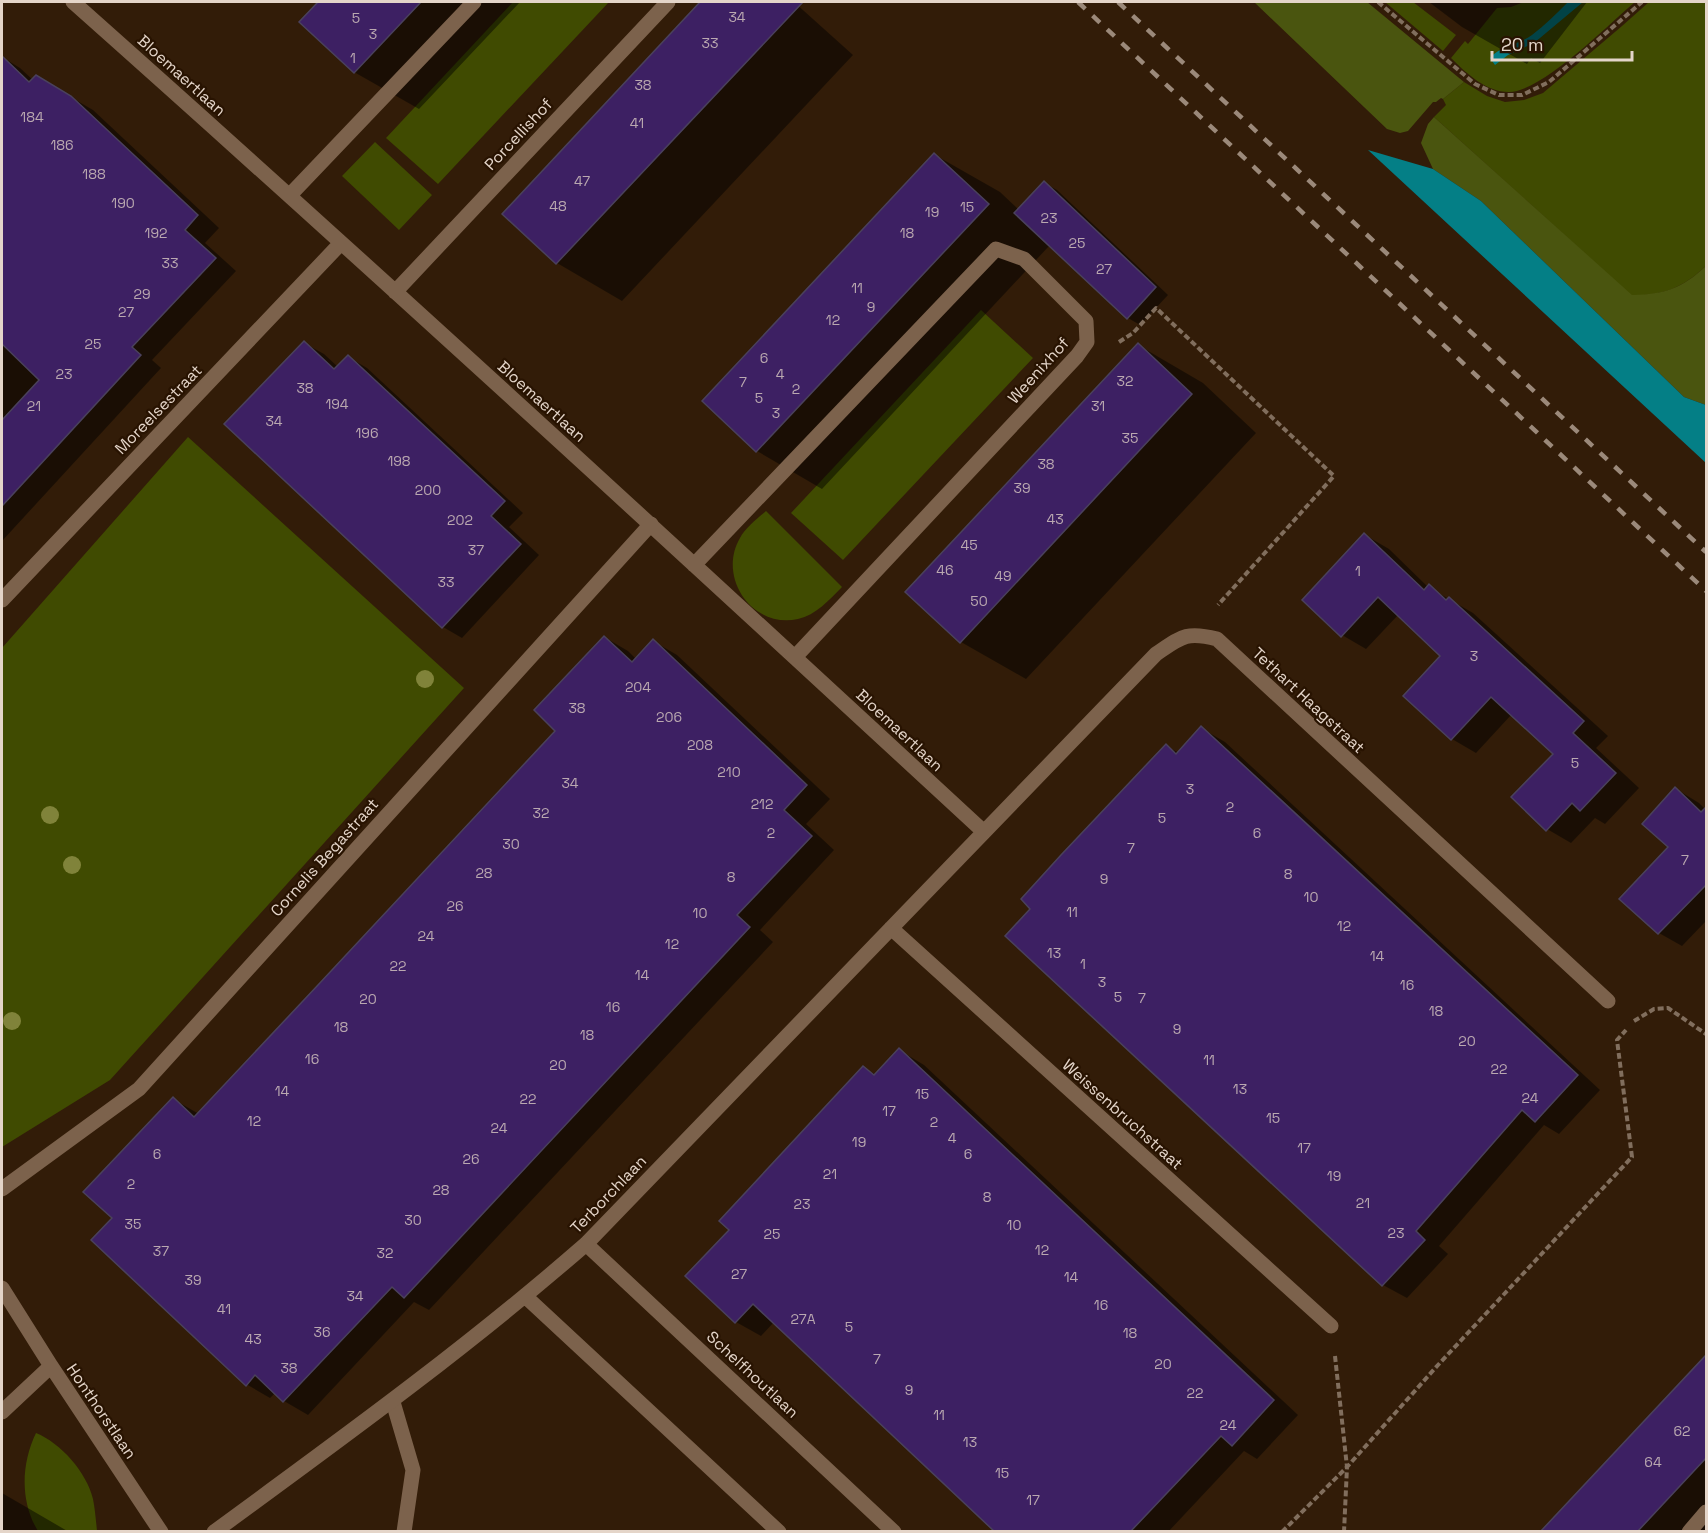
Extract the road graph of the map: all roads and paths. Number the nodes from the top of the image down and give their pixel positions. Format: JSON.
{"nodes":[{"id":1,"x":72,"y":2,"type":"edge"},
{"id":2,"x":474,"y":2,"type":"edge"},
{"id":3,"x":668,"y":2,"type":"edge"},
{"id":4,"x":1378,"y":2,"type":"edge"},
{"id":5,"x":1642,"y":2,"type":"edge"},
{"id":6,"x":290,"y":195,"type":"junction"},
{"id":7,"x":341,"y":243,"type":"junction"},
{"id":8,"x":395,"y":292,"type":"junction"},
{"id":9,"x":1087,"y":342,"type":"junction"},
{"id":10,"x":651,"y":524,"type":"junction"},
{"id":11,"x":694,"y":565,"type":"junction"},
{"id":12,"x":2,"y":600,"type":"edge"},
{"id":13,"x":1209,"y":637,"type":"junction"},
{"id":14,"x":795,"y":657,"type":"junction"},
{"id":15,"x":984,"y":832,"type":"junction"},
{"id":16,"x":891,"y":928,"type":"junction"},
{"id":17,"x":1608,"y":1001,"type":"dead end"},
{"id":18,"x":1707,"y":1034,"type":"edge"},
{"id":19,"x":2,"y":1189,"type":"edge"},
{"id":20,"x":586,"y":1244,"type":"junction"},
{"id":21,"x":2,"y":1288,"type":"edge"},
{"id":22,"x":526,"y":1297,"type":"junction"},
{"id":23,"x":1331,"y":1326,"type":"joint"},
{"id":24,"x":51,"y":1366,"type":"junction"},
{"id":25,"x":393,"y":1402,"type":"junction"},
{"id":26,"x":2,"y":1412,"type":"edge"},
{"id":27,"x":1347,"y":1467,"type":"junction"},
{"id":28,"x":1707,"y":1512,"type":"edge"},
{"id":29,"x":160,"y":1532,"type":"edge"},
{"id":30,"x":214,"y":1532,"type":"edge"},
{"id":31,"x":404,"y":1532,"type":"edge"},
{"id":32,"x":779,"y":1532,"type":"edge"},
{"id":33,"x":894,"y":1532,"type":"edge"},
{"id":34,"x":1282,"y":1532,"type":"edge"},
{"id":35,"x":1344,"y":1532,"type":"edge"},
{"id":36,"x":1689,"y":1532,"type":"edge"}],
"edges":[{"from":1,"to":6,"type":"street","name":"Bloemaertlaan"},
{"from":2,"to":6,"type":"street"},
{"from":3,"to":8,"type":"street","name":"Porcellishof"},
{"from":4,"to":5,"type":"path"},
{"from":6,"to":7,"type":"street","name":"Bloemaertlaan"},
{"from":7,"to":8,"type":"street","name":"Bloemaertlaan"},
{"from":7,"to":12,"type":"street","name":"Moreelsestraat"},
{"from":8,"to":10,"type":"street","name":"Bloemaertlaan"},
{"from":9,"to":11,"type":"street","name":"Weenixhof"},
{"from":9,"to":13,"type":"path"},
{"from":9,"to":14,"type":"street","name":"Weenixhof"},
{"from":10,"to":11,"type":"street","name":"Bloemaertlaan"},
{"from":10,"to":19,"type":"street","name":"Cornelis Begastraat"},
{"from":11,"to":14,"type":"street","name":"Bloemaertlaan"},
{"from":13,"to":15,"type":"street"},
{"from":13,"to":17,"type":"street","name":"Tethart Haagstraat"},
{"from":14,"to":15,"type":"street","name":"Bloemaertlaan"},
{"from":15,"to":16,"type":"street","name":"Terborchlaan"},
{"from":16,"to":20,"type":"street","name":"Terborchlaan"},
{"from":16,"to":23,"type":"street","name":"Weissenbruchstraat"},
{"from":18,"to":27,"type":"path"},
{"from":20,"to":22,"type":"street","name":"Terborchlaan"},
{"from":20,"to":33,"type":"street","name":"Schelfhoutlaan"},
{"from":21,"to":24,"type":"street"},
{"from":22,"to":25,"type":"street","name":"Terborchlaan"},
{"from":22,"to":32,"type":"street"},
{"from":23,"to":27,"type":"path"},
{"from":24,"to":26,"type":"street","name":"Honthorstlaan"},
{"from":24,"to":29,"type":"street","name":"Honthorstlaan"},
{"from":25,"to":30,"type":"street","name":"Terborchlaan"},
{"from":25,"to":31,"type":"street"},
{"from":27,"to":34,"type":"path"},
{"from":27,"to":35,"type":"path"},
{"from":28,"to":36,"type":"street"}]}
